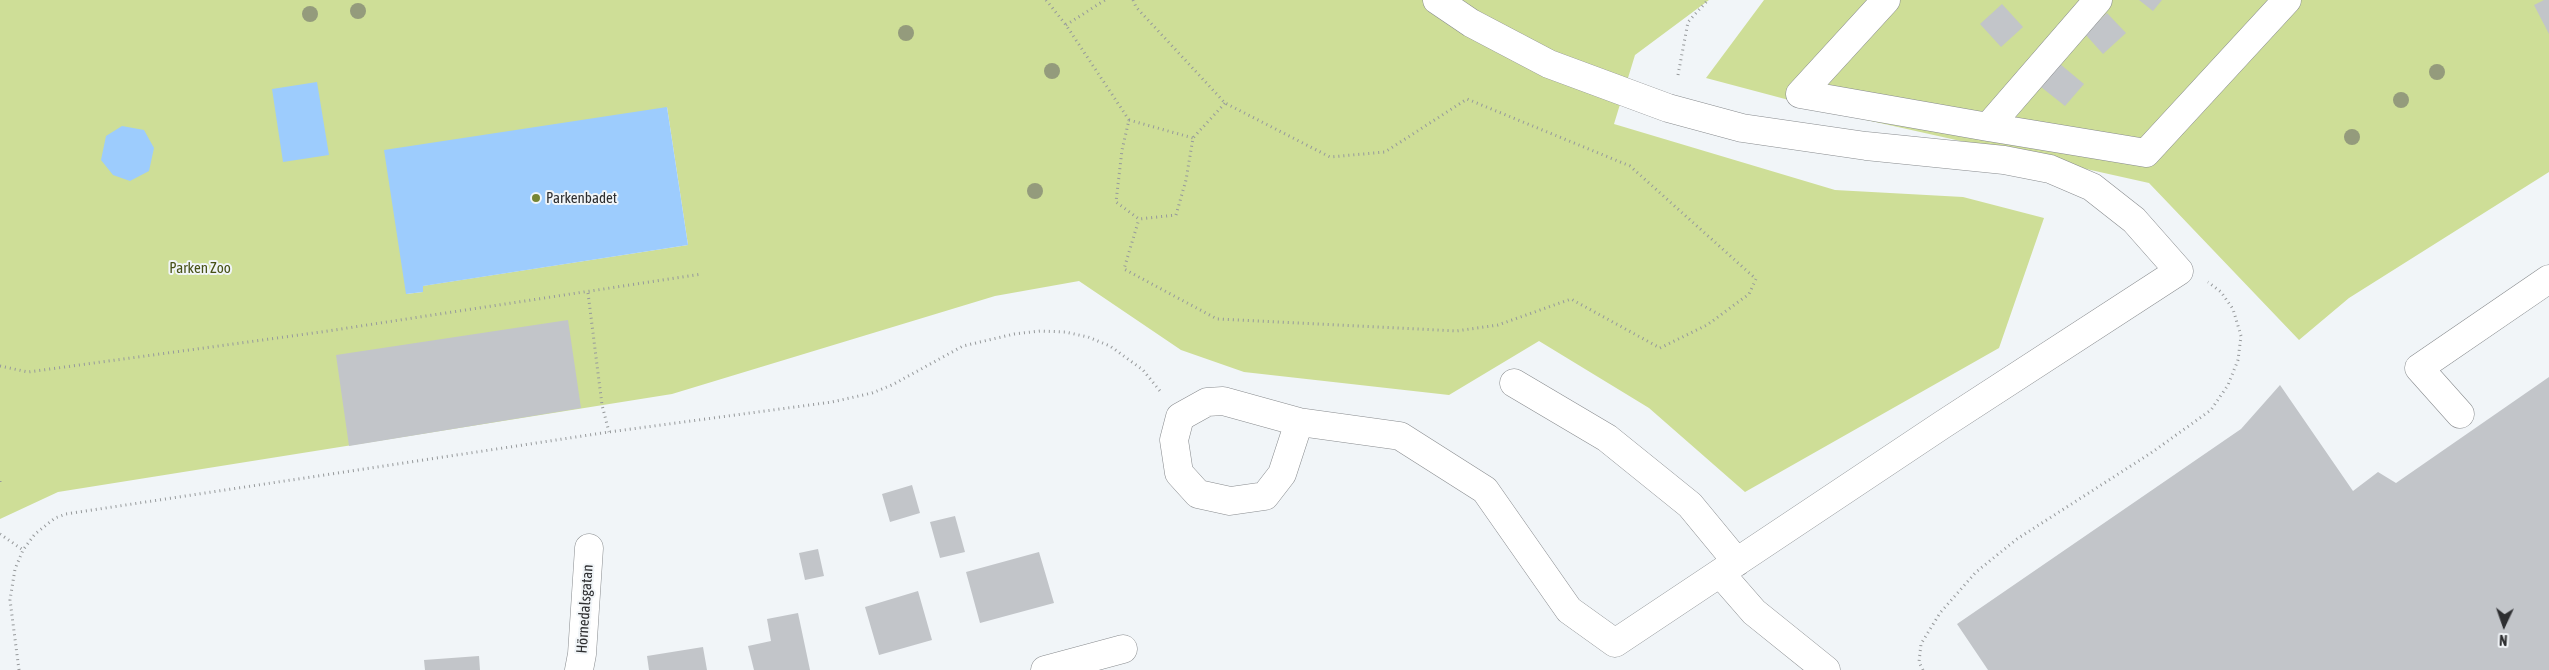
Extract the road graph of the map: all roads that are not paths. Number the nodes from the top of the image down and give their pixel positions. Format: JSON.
{"nodes":[{"id":1,"x":1437,"y":0,"type":"edge"},
{"id":2,"x":1886,"y":0,"type":"edge"},
{"id":3,"x":2098,"y":0,"type":"edge"},
{"id":4,"x":2287,"y":0,"type":"edge"},
{"id":5,"x":1988,"y":127,"type":"junction"},
{"id":6,"x":2549,"y":280,"type":"edge"},
{"id":7,"x":1514,"y":383,"type":"dead end"},
{"id":8,"x":2460,"y":414,"type":"dead end"},
{"id":9,"x":1299,"y":422,"type":"junction"},
{"id":10,"x":589,"y":548,"type":"dead end"},
{"id":11,"x":1729,"y":567,"type":"junction"},
{"id":12,"x":1123,"y":649,"type":"dead end"},
{"id":13,"x":579,"y":670,"type":"edge"},
{"id":14,"x":1045,"y":670,"type":"edge"},
{"id":15,"x":1826,"y":670,"type":"edge"}],
"edges":[{"from":1,"to":11,"type":"street"},
{"from":2,"to":5,"type":"street"},
{"from":3,"to":5,"type":"street"},
{"from":4,"to":5,"type":"street"},
{"from":6,"to":8,"type":"street"},
{"from":7,"to":11,"type":"street"},
{"from":9,"to":9,"type":"street"},
{"from":9,"to":11,"type":"street"},
{"from":10,"to":13,"type":"street","name":"Hörnedalsgatan"},
{"from":11,"to":15,"type":"street"},
{"from":12,"to":14,"type":"street"}]}
